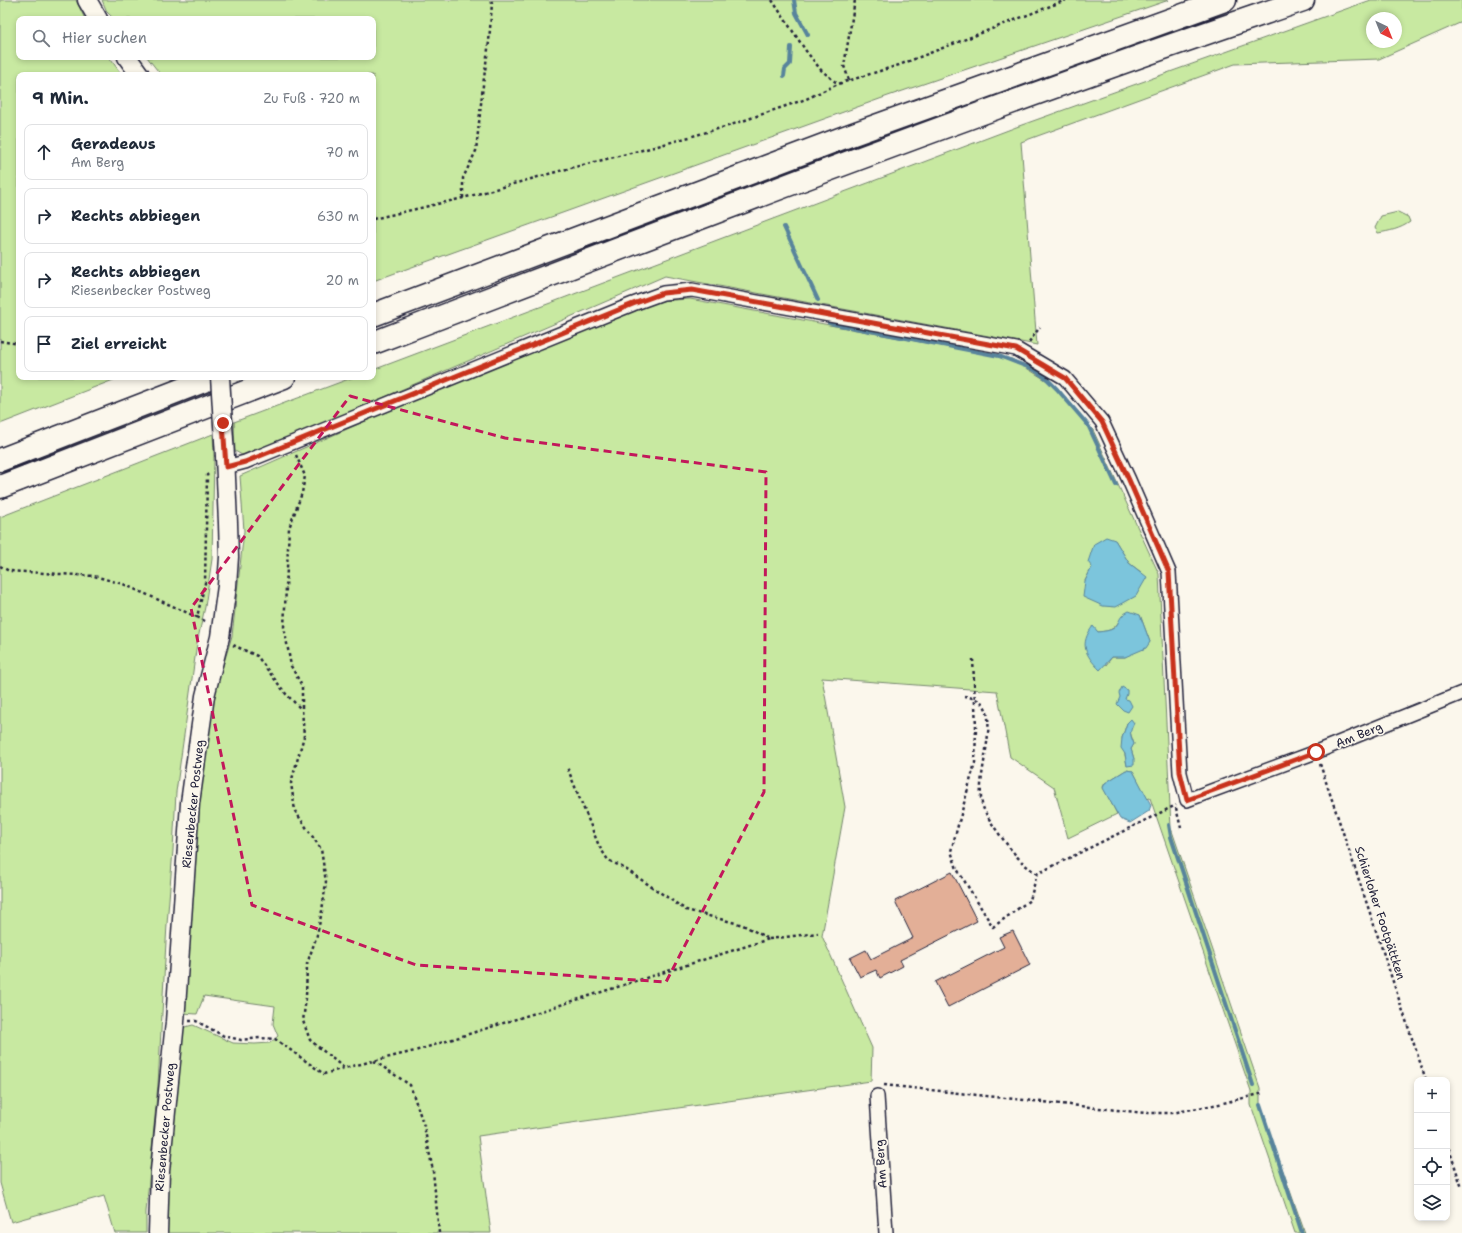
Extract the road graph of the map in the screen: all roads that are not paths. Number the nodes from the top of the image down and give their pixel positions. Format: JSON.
{"nodes":[{"id":1,"x":87,"y":0,"type":"edge"},
{"id":2,"x":1225,"y":0,"type":"edge"},
{"id":3,"x":1303,"y":0,"type":"edge"},
{"id":4,"x":96,"y":16,"type":"edge"},
{"id":5,"x":129,"y":60,"type":"edge"},
{"id":6,"x":138,"y":72,"type":"edge"},
{"id":7,"x":376,"y":314,"type":"edge"},
{"id":8,"x":376,"y":342,"type":"edge"},
{"id":9,"x":206,"y":380,"type":"edge"},
{"id":10,"x":220,"y":380,"type":"edge"},
{"id":11,"x":276,"y":380,"type":"edge"},
{"id":12,"x":0,"y":460,"type":"edge"},
{"id":13,"x":226,"y":461,"type":"junction"},
{"id":14,"x":0,"y":487,"type":"edge"},
{"id":15,"x":1462,"y":694,"type":"edge"},
{"id":16,"x":877,"y":1090,"type":"road end"},
{"id":17,"x":158,"y":1233,"type":"edge"},
{"id":18,"x":886,"y":1233,"type":"edge"}],
"edges":[{"from":1,"to":4,"type":"street"},
{"from":2,"to":7,"type":"highway"},
{"from":3,"to":8,"type":"highway"},
{"from":5,"to":6,"type":"street"},
{"from":9,"to":12,"type":"highway"},
{"from":10,"to":13,"type":"street","name":"Riesenbecker Postweg","bridge":true},
{"from":11,"to":14,"type":"highway"},
{"from":13,"to":15,"type":"street","name":"Am Berg"},
{"from":13,"to":17,"type":"street","name":"Riesenbecker Postweg"},
{"from":16,"to":18,"type":"street","name":"Am Berg"}]}
